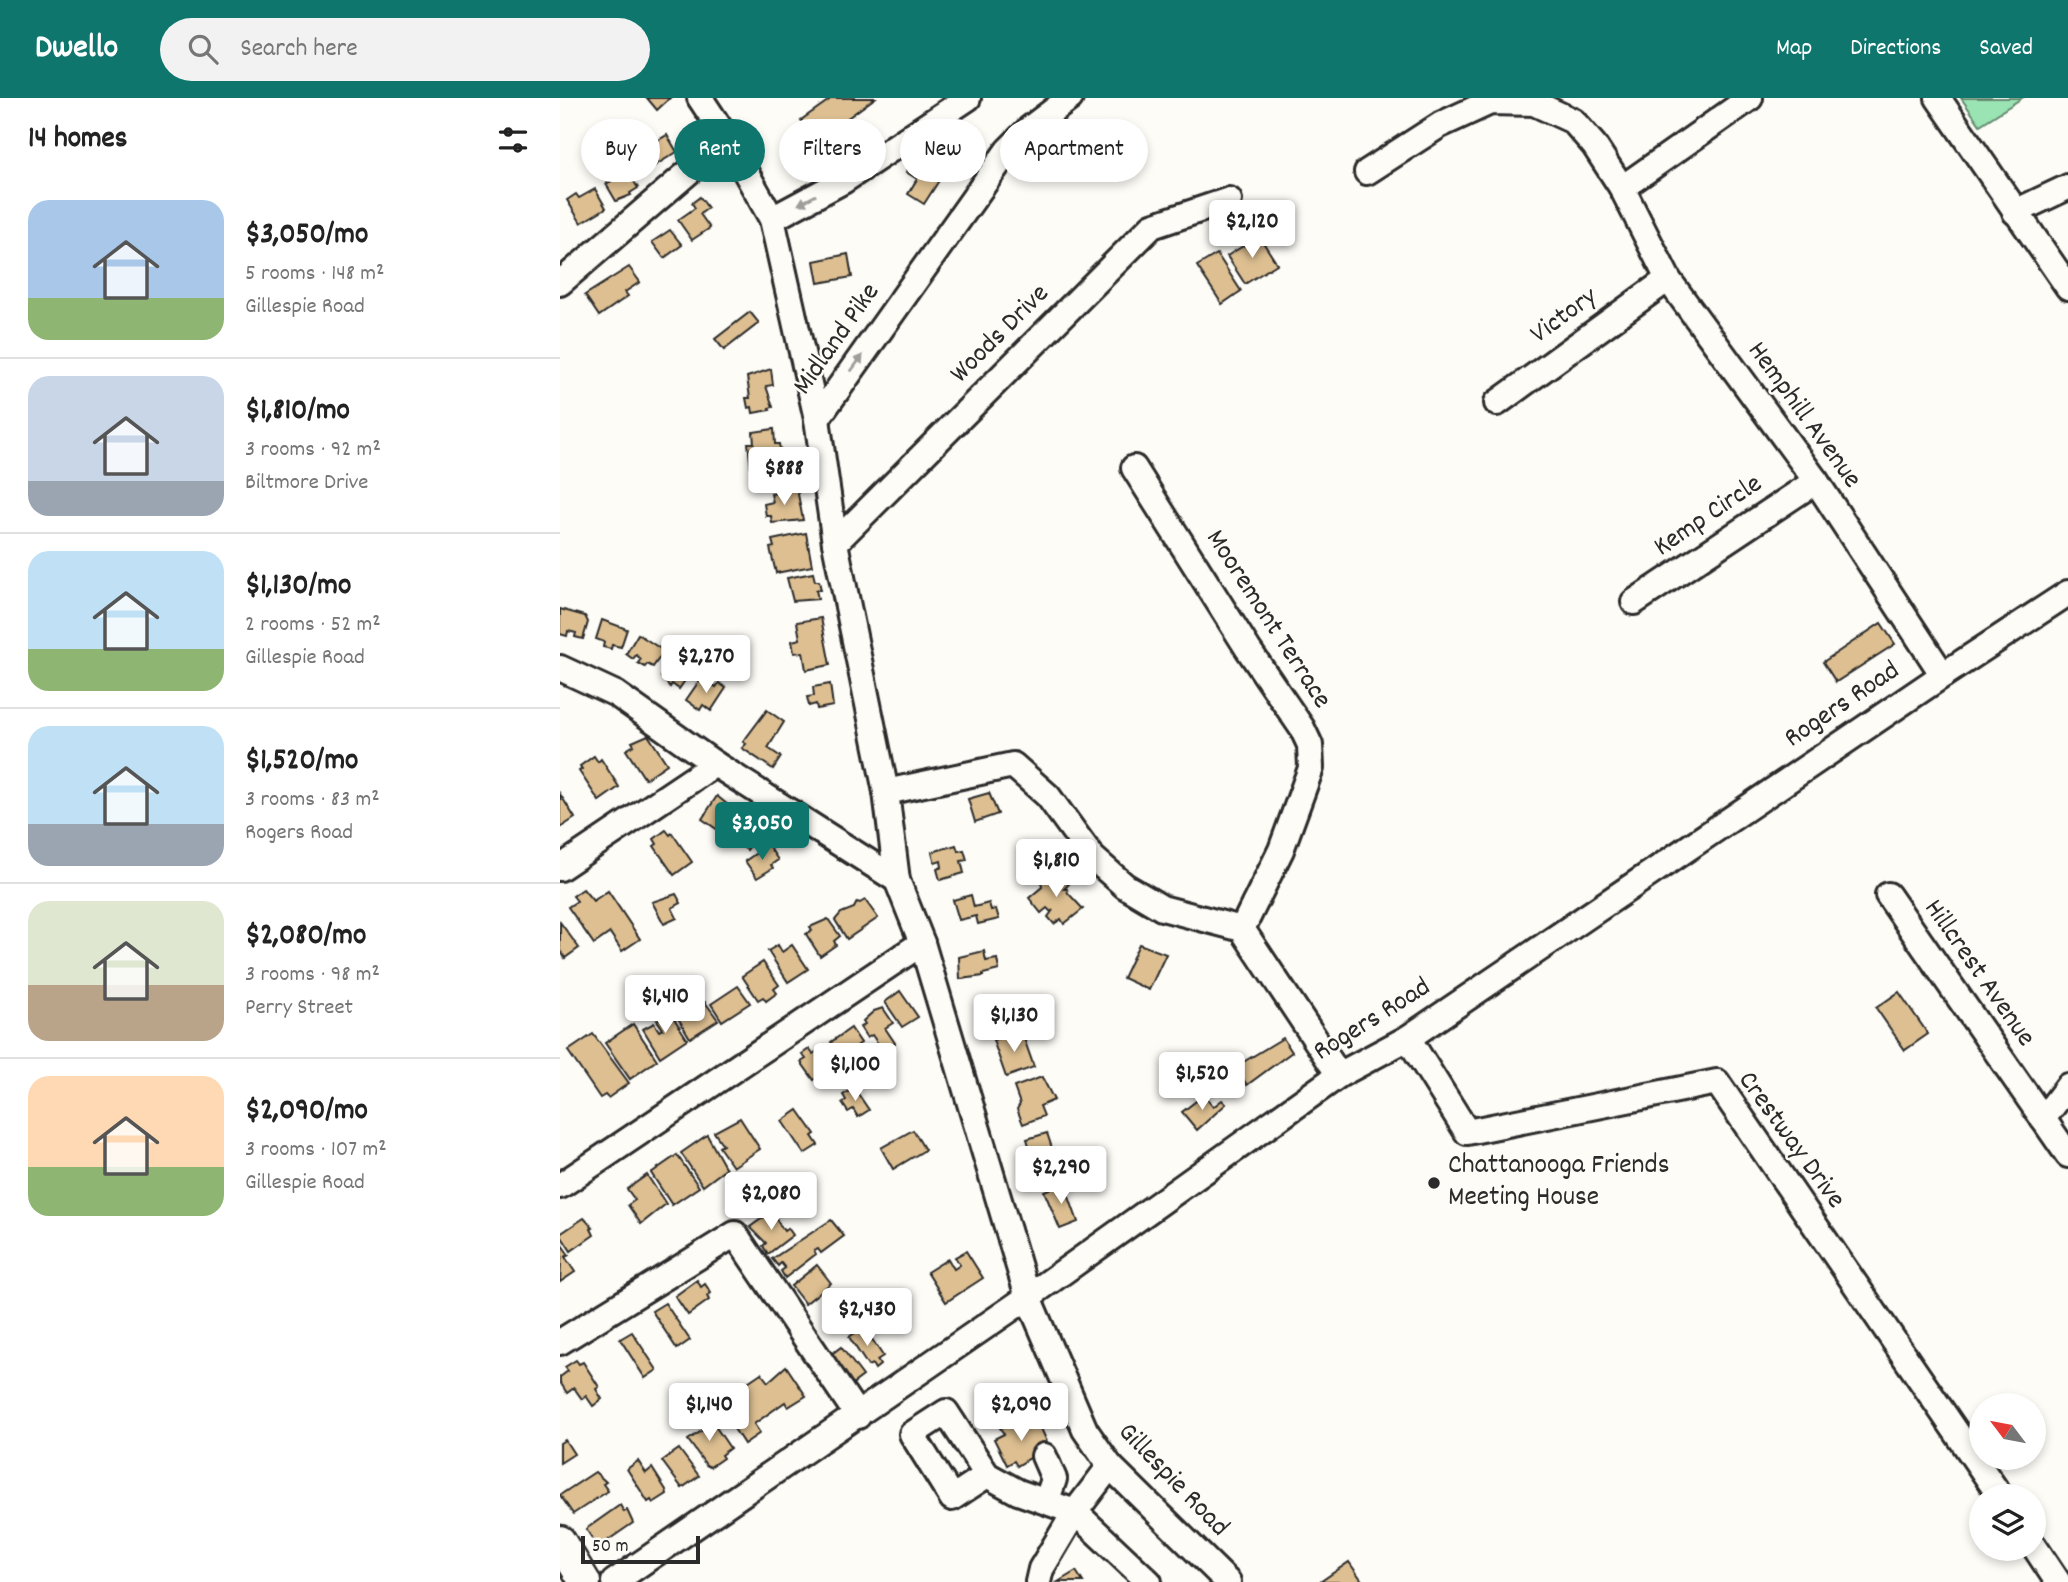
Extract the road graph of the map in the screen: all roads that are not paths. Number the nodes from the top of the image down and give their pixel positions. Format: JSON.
{"nodes":[{"id":1,"x":700,"y":98,"type":"edge"},
{"id":2,"x":968,"y":98,"type":"edge"},
{"id":3,"x":1070,"y":98,"type":"edge"},
{"id":4,"x":1750,"y":98,"type":"edge"},
{"id":5,"x":1938,"y":98,"type":"edge"},
{"id":6,"x":714,"y":119,"type":"edge"},
{"id":7,"x":1367,"y":172,"type":"dead end"},
{"id":8,"x":677,"y":182,"type":"edge"},
{"id":9,"x":751,"y":182,"type":"edge"},
{"id":10,"x":2068,"y":187,"type":"edge"},
{"id":11,"x":1622,"y":188,"type":"junction"},
{"id":12,"x":1229,"y":200,"type":"dead end"},
{"id":13,"x":2015,"y":212,"type":"junction"},
{"id":14,"x":772,"y":219,"type":"junction"},
{"id":15,"x":1668,"y":279,"type":"junction"},
{"id":16,"x":560,"y":283,"type":"edge"},
{"id":17,"x":2068,"y":287,"type":"edge"},
{"id":18,"x":1497,"y":403,"type":"dead end"},
{"id":19,"x":817,"y":419,"type":"junction"},
{"id":20,"x":1134,"y":468,"type":"dead end"},
{"id":21,"x":1816,"y":481,"type":"junction"},
{"id":22,"x":835,"y":543,"type":"junction"},
{"id":23,"x":2068,"y":593,"type":"edge"},
{"id":24,"x":1634,"y":602,"type":"dead end"},
{"id":25,"x":560,"y":668,"type":"edge"},
{"id":26,"x":1943,"y":675,"type":"junction"},
{"id":27,"x":715,"y":764,"type":"junction"},
{"id":28,"x":886,"y":793,"type":"junction"},
{"id":29,"x":560,"y":868,"type":"edge"},
{"id":30,"x":897,"y":880,"type":"junction"},
{"id":31,"x":1888,"y":895,"type":"dead end"},
{"id":32,"x":1242,"y":929,"type":"junction"},
{"id":33,"x":922,"y":943,"type":"junction"},
{"id":34,"x":1408,"y":1038,"type":"junction"},
{"id":35,"x":1339,"y":1075,"type":"junction"},
{"id":36,"x":2068,"y":1086,"type":"edge"},
{"id":37,"x":2043,"y":1119,"type":"junction"},
{"id":38,"x":2068,"y":1155,"type":"edge"},
{"id":39,"x":560,"y":1186,"type":"edge"},
{"id":40,"x":1028,"y":1297,"type":"junction"},
{"id":41,"x":560,"y":1342,"type":"edge"},
{"id":42,"x":858,"y":1416,"type":"junction"},
{"id":43,"x":1044,"y":1456,"type":"dead end"},
{"id":44,"x":1110,"y":1466,"type":"junction"},
{"id":45,"x":988,"y":1475,"type":"dead end"},
{"id":46,"x":1992,"y":1484,"type":"edge"},
{"id":47,"x":1047,"y":1500,"type":"junction"},
{"id":48,"x":1075,"y":1512,"type":"junction"},
{"id":49,"x":560,"y":1541,"type":"edge"},
{"id":50,"x":2044,"y":1561,"type":"edge"},
{"id":51,"x":585,"y":1582,"type":"edge"},
{"id":52,"x":614,"y":1582,"type":"edge"},
{"id":53,"x":1038,"y":1582,"type":"edge"},
{"id":54,"x":1149,"y":1582,"type":"edge"},
{"id":55,"x":1228,"y":1582,"type":"edge"},
{"id":56,"x":2058,"y":1582,"type":"edge"}],
"edges":[{"from":1,"to":6,"type":"street"},
{"from":2,"to":14,"type":"street","one_way":true},
{"from":19,"to":3,"type":"street","name":"Midland Pike","one_way":true},
{"from":4,"to":11,"type":"street"},
{"from":5,"to":13,"type":"street"},
{"from":7,"to":11,"type":"street","name":"Hemphill Avenue"},
{"from":8,"to":16,"type":"street"},
{"from":9,"to":14,"type":"street"},
{"from":10,"to":13,"type":"street"},
{"from":11,"to":15,"type":"street","name":"Hemphill Avenue"},
{"from":12,"to":22,"type":"street","name":"Woods Drive"},
{"from":13,"to":17,"type":"street"},
{"from":14,"to":19,"type":"street"},
{"from":15,"to":18,"type":"street","name":"Victory"},
{"from":15,"to":21,"type":"street","name":"Hemphill Avenue"},
{"from":19,"to":22,"type":"street","name":"Midland Pike"},
{"from":20,"to":32,"type":"street","name":"Mooremont Terrace"},
{"from":21,"to":24,"type":"street","name":"Kemp Circle"},
{"from":21,"to":26,"type":"street","name":"Hemphill Avenue"},
{"from":22,"to":28,"type":"street","name":"Midland Pike"},
{"from":23,"to":26,"type":"street","name":"Rogers Road"},
{"from":25,"to":27,"type":"street"},
{"from":26,"to":34,"type":"street","name":"Rogers Road"},
{"from":27,"to":29,"type":"street"},
{"from":27,"to":30,"type":"street"},
{"from":28,"to":30,"type":"street","name":"Midland Pike"},
{"from":28,"to":32,"type":"street"},
{"from":30,"to":33,"type":"street","name":"Gillespie Road"},
{"from":31,"to":37,"type":"street","name":"Hillcrest Avenue"},
{"from":32,"to":35,"type":"street"},
{"from":33,"to":39,"type":"street"},
{"from":33,"to":40,"type":"street","name":"Gillespie Road"},
{"from":34,"to":35,"type":"street","name":"Rogers Road"},
{"from":34,"to":46,"type":"street","name":"Crestway Drive"},
{"from":35,"to":40,"type":"street","name":"Rogers Road"},
{"from":36,"to":37,"type":"street"},
{"from":37,"to":38,"type":"street","name":"Hillcrest Avenue"},
{"from":40,"to":42,"type":"street","name":"Rogers Road"},
{"from":40,"to":44,"type":"street","name":"Gillespie Road"},
{"from":41,"to":42,"type":"street"},
{"from":42,"to":52,"type":"street","name":"Rogers Road"},
{"from":43,"to":47,"type":"street"},
{"from":44,"to":48,"type":"street"},
{"from":44,"to":55,"type":"street","name":"Gillespie Road"},
{"from":45,"to":47,"type":"street"},
{"from":47,"to":48,"type":"street"},
{"from":48,"to":53,"type":"street"},
{"from":48,"to":54,"type":"street"},
{"from":49,"to":51,"type":"main road"},
{"from":50,"to":56,"type":"street"}]}
